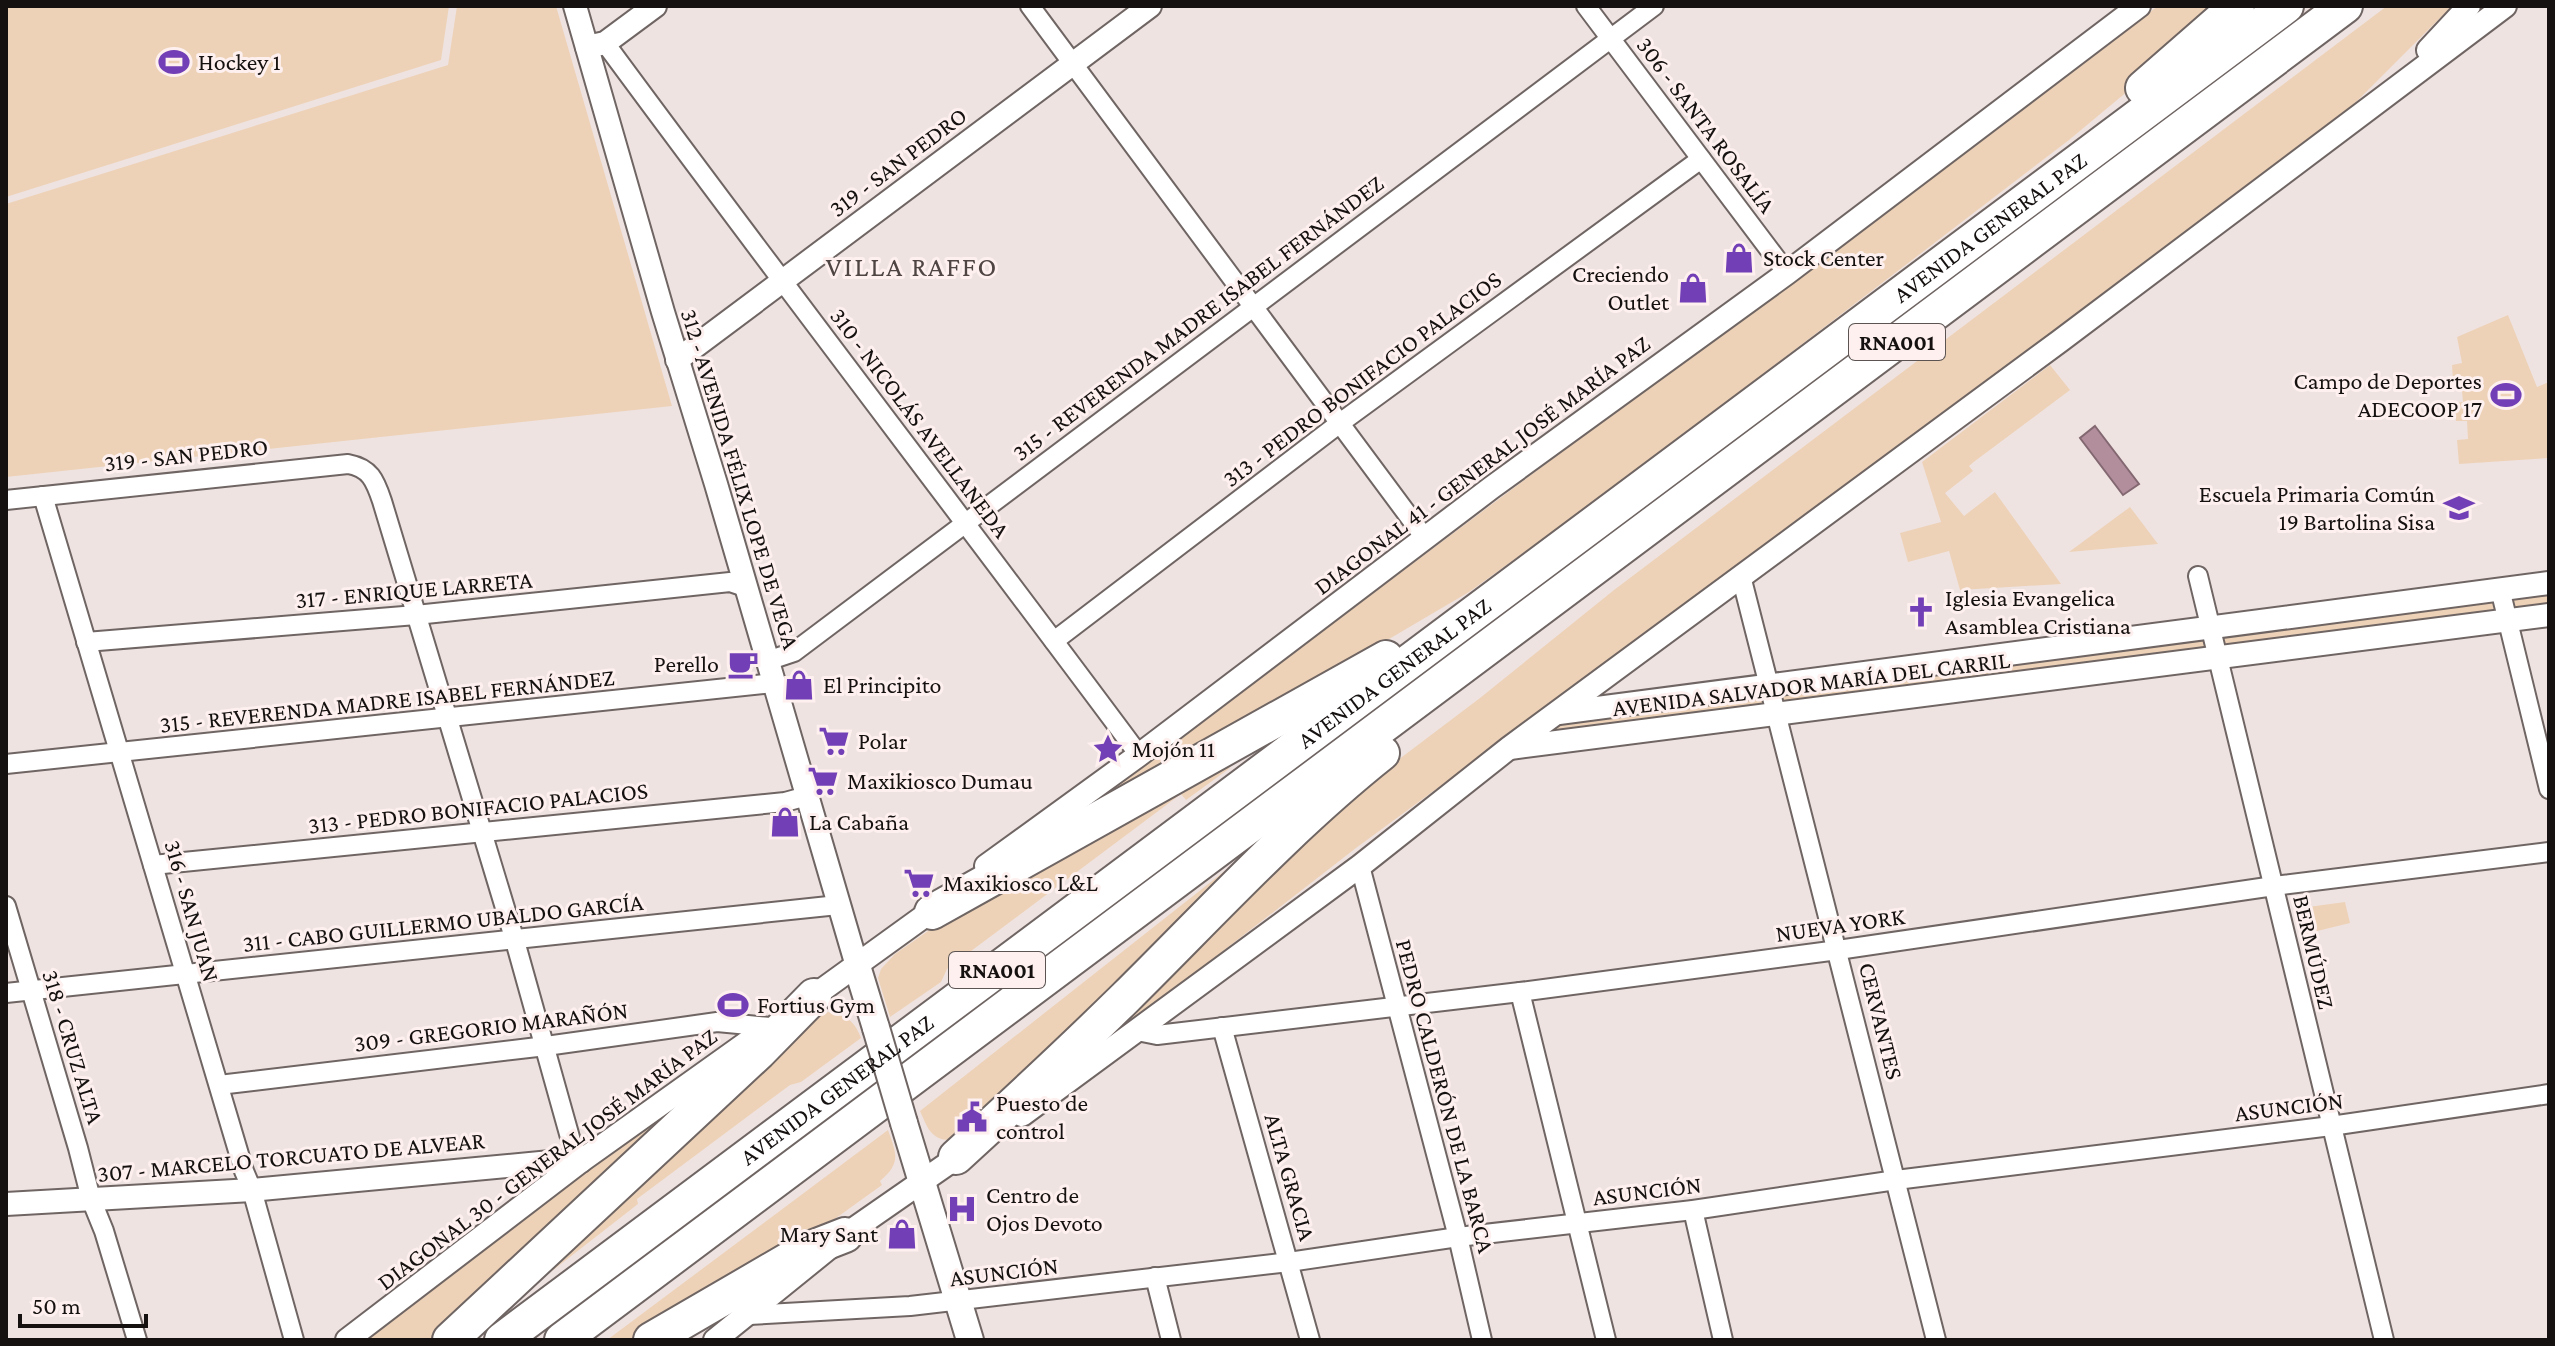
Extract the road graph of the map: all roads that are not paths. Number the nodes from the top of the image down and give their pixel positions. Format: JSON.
{"nodes":[{"id":1,"x":575,"y":6,"type":"edge"},
{"id":2,"x":655,"y":6,"type":"edge"},
{"id":3,"x":1030,"y":6,"type":"edge"},
{"id":4,"x":1150,"y":6,"type":"edge"},
{"id":5,"x":1586,"y":6,"type":"edge"},
{"id":6,"x":1654,"y":6,"type":"edge"},
{"id":7,"x":2139,"y":6,"type":"edge"},
{"id":8,"x":2237,"y":6,"type":"edge"},
{"id":9,"x":2286,"y":6,"type":"edge"},
{"id":10,"x":2345,"y":6,"type":"edge"},
{"id":11,"x":2469,"y":6,"type":"edge"},
{"id":12,"x":2505,"y":6,"type":"edge"},
{"id":13,"x":1611,"y":40,"type":"junction"},
{"id":14,"x":596,"y":45,"type":"junction"},
{"id":15,"x":1073,"y":63,"type":"junction"},
{"id":16,"x":2393,"y":90,"type":"junction"},
{"id":17,"x":1701,"y":159,"type":"junction"},
{"id":18,"x":2018,"y":207,"type":"junction"},
{"id":19,"x":1787,"y":273,"type":"junction"},
{"id":20,"x":782,"y":282,"type":"junction"},
{"id":21,"x":1252,"y":306,"type":"junction"},
{"id":22,"x":677,"y":360,"type":"junction"},
{"id":23,"x":1340,"y":423,"type":"junction"},
{"id":24,"x":43,"y":496,"type":"junction"},
{"id":25,"x":6,"y":500,"type":"edge"},
{"id":26,"x":967,"y":523,"type":"junction"},
{"id":27,"x":1425,"y":538,"type":"junction"},
{"id":28,"x":1741,"y":576,"type":"junction"},
{"id":29,"x":2198,"y":576,"type":"dead end"},
{"id":30,"x":2549,"y":583,"type":"edge"},
{"id":31,"x":745,"y":587,"type":"junction"},
{"id":32,"x":2500,"y":589,"type":"junction"},
{"id":33,"x":1492,"y":600,"type":"junction"},
{"id":34,"x":416,"y":615,"type":"junction"},
{"id":35,"x":2549,"y":615,"type":"edge"},
{"id":36,"x":2507,"y":620,"type":"junction"},
{"id":37,"x":2211,"y":627,"type":"junction"},
{"id":38,"x":1515,"y":628,"type":"junction"},
{"id":39,"x":1054,"y":641,"type":"junction"},
{"id":40,"x":86,"y":642,"type":"junction"},
{"id":41,"x":2217,"y":658,"type":"junction"},
{"id":42,"x":770,"y":672,"type":"junction"},
{"id":43,"x":1769,"y":686,"type":"junction"},
{"id":44,"x":1555,"y":714,"type":"junction"},
{"id":45,"x":1777,"y":715,"type":"junction"},
{"id":46,"x":449,"y":717,"type":"junction"},
{"id":47,"x":1509,"y":748,"type":"junction"},
{"id":48,"x":120,"y":754,"type":"junction"},
{"id":49,"x":1139,"y":755,"type":"junction"},
{"id":50,"x":6,"y":764,"type":"edge"},
{"id":51,"x":2549,"y":789,"type":"edge"},
{"id":52,"x":807,"y":796,"type":"junction"},
{"id":53,"x":483,"y":831,"type":"junction"},
{"id":54,"x":2549,"y":852,"type":"edge"},
{"id":55,"x":153,"y":865,"type":"junction"},
{"id":56,"x":1360,"y":866,"type":"junction"},
{"id":57,"x":2274,"y":886,"type":"junction"},
{"id":58,"x":838,"y":905,"type":"junction"},
{"id":59,"x":6,"y":906,"type":"edge"},
{"id":60,"x":932,"y":912,"type":"junction"},
{"id":61,"x":515,"y":941,"type":"junction"},
{"id":62,"x":1838,"y":950,"type":"junction"},
{"id":63,"x":857,"y":966,"type":"junction"},
{"id":64,"x":184,"y":974,"type":"junction"},
{"id":65,"x":30,"y":991,"type":"junction"},
{"id":66,"x":1520,"y":992,"type":"junction"},
{"id":67,"x":6,"y":993,"type":"edge"},
{"id":68,"x":814,"y":996,"type":"junction"},
{"id":69,"x":1397,"y":1007,"type":"junction"},
{"id":70,"x":770,"y":1027,"type":"junction"},
{"id":71,"x":1222,"y":1027,"type":"junction"},
{"id":72,"x":1137,"y":1031,"type":"junction"},
{"id":73,"x":546,"y":1046,"type":"junction"},
{"id":74,"x":219,"y":1085,"type":"junction"},
{"id":75,"x":2549,"y":1094,"type":"edge"},
{"id":76,"x":2331,"y":1126,"type":"junction"},
{"id":77,"x":956,"y":1157,"type":"junction"},
{"id":78,"x":581,"y":1161,"type":"junction"},
{"id":79,"x":921,"y":1180,"type":"junction"},
{"id":80,"x":1896,"y":1180,"type":"junction"},
{"id":81,"x":252,"y":1190,"type":"junction"},
{"id":82,"x":91,"y":1199,"type":"junction"},
{"id":83,"x":6,"y":1204,"type":"edge"},
{"id":84,"x":1693,"y":1210,"type":"junction"},
{"id":85,"x":1577,"y":1223,"type":"junction"},
{"id":86,"x":845,"y":1235,"type":"junction"},
{"id":87,"x":1458,"y":1237,"type":"junction"},
{"id":88,"x":1289,"y":1262,"type":"junction"},
{"id":89,"x":1155,"y":1277,"type":"junction"},
{"id":90,"x":960,"y":1302,"type":"junction"},
{"id":91,"x":749,"y":1315,"type":"junction"},
{"id":92,"x":137,"y":1340,"type":"edge"},
{"id":93,"x":294,"y":1340,"type":"edge"},
{"id":94,"x":347,"y":1340,"type":"edge"},
{"id":95,"x":450,"y":1340,"type":"edge"},
{"id":96,"x":502,"y":1340,"type":"edge"},
{"id":97,"x":562,"y":1340,"type":"edge"},
{"id":98,"x":651,"y":1340,"type":"edge"},
{"id":99,"x":715,"y":1340,"type":"edge"},
{"id":100,"x":970,"y":1340,"type":"edge"},
{"id":101,"x":1171,"y":1340,"type":"edge"},
{"id":102,"x":1310,"y":1340,"type":"edge"},
{"id":103,"x":1482,"y":1340,"type":"edge"},
{"id":104,"x":1606,"y":1340,"type":"edge"},
{"id":105,"x":1723,"y":1340,"type":"edge"},
{"id":106,"x":1936,"y":1340,"type":"edge"},
{"id":107,"x":2384,"y":1340,"type":"edge"}],
"edges":[{"from":1,"to":14,"type":"street","name":"312 - AVENIDA FÉLIX LOPE DE VEGA"},
{"from":2,"to":14,"type":"street"},
{"from":3,"to":15,"type":"street"},
{"from":4,"to":15,"type":"street","name":"319 - SAN PEDRO"},
{"from":5,"to":13,"type":"street","name":"306 - SANTA ROSALÍA"},
{"from":6,"to":13,"type":"street","name":"315 - REVERENDA MADRE ISABEL FERNÁNDEZ"},
{"from":7,"to":19,"type":"street","name":"DIAGONAL 41 - GENERAL JOSÉ MARÍA PAZ"},
{"from":8,"to":18,"type":"highway"},
{"from":9,"to":18,"type":"highway","name":"AVENIDA GENERAL PAZ","number":"RNA001"},
{"from":10,"to":38,"type":"highway","name":"AVENIDA GENERAL PAZ","number":"RNA001"},
{"from":11,"to":16,"type":"street"},
{"from":12,"to":16,"type":"street"},
{"from":13,"to":17,"type":"street","name":"306 - SANTA ROSALÍA"},
{"from":13,"to":21,"type":"street","name":"315 - REVERENDA MADRE ISABEL FERNÁNDEZ"},
{"from":14,"to":20,"type":"street","name":"310 - NICOLÁS AVELLANEDA"},
{"from":14,"to":22,"type":"street","name":"312 - AVENIDA FÉLIX LOPE DE VEGA"},
{"from":15,"to":20,"type":"street","name":"319 - SAN PEDRO"},
{"from":15,"to":21,"type":"street"},
{"from":16,"to":28,"type":"street"},
{"from":17,"to":19,"type":"street","name":"306 - SANTA ROSALÍA"},
{"from":17,"to":23,"type":"street","name":"313 - PEDRO BONIFACIO PALACIOS"},
{"from":18,"to":33,"type":"highway","name":"AVENIDA GENERAL PAZ","number":"RNA001"},
{"from":19,"to":27,"type":"street","name":"DIAGONAL 41 - GENERAL JOSÉ MARÍA PAZ"},
{"from":20,"to":22,"type":"street","name":"319 - SAN PEDRO"},
{"from":20,"to":26,"type":"street","name":"310 - NICOLÁS AVELLANEDA"},
{"from":21,"to":23,"type":"street"},
{"from":21,"to":26,"type":"street","name":"315 - REVERENDA MADRE ISABEL FERNÁNDEZ"},
{"from":22,"to":31,"type":"street","name":"312 - AVENIDA FÉLIX LOPE DE VEGA"},
{"from":23,"to":27,"type":"street"},
{"from":23,"to":39,"type":"street","name":"313 - PEDRO BONIFACIO PALACIOS"},
{"from":24,"to":25,"type":"street","name":"319 - SAN PEDRO"},
{"from":24,"to":34,"type":"street","name":"319 - SAN PEDRO"},
{"from":24,"to":40,"type":"street","name":"316 - SAN JUAN"},
{"from":26,"to":39,"type":"street","name":"310 - NICOLÁS AVELLANEDA"},
{"from":26,"to":42,"type":"street","name":"315 - REVERENDA MADRE ISABEL FERNÁNDEZ"},
{"from":27,"to":49,"type":"street","name":"DIAGONAL 41 - GENERAL JOSÉ MARÍA PAZ"},
{"from":28,"to":43,"type":"street","name":"CERVANTES"},
{"from":28,"to":44,"type":"street"},
{"from":29,"to":37,"type":"street","name":"BERMÚDEZ"},
{"from":30,"to":32,"type":"street","name":"AVENIDA SALVADOR MARÍA DEL CARRIL"},
{"from":31,"to":34,"type":"street","name":"317 - ENRIQUE LARRETA"},
{"from":31,"to":42,"type":"street","name":"312 - AVENIDA FÉLIX LOPE DE VEGA"},
{"from":32,"to":36,"type":"street"},
{"from":32,"to":37,"type":"street","name":"AVENIDA SALVADOR MARÍA DEL CARRIL"},
{"from":33,"to":60,"type":"highway"},
{"from":33,"to":96,"type":"highway","name":"AVENIDA GENERAL PAZ","number":"RNA001"},
{"from":34,"to":40,"type":"street","name":"317 - ENRIQUE LARRETA"},
{"from":34,"to":46,"type":"street"},
{"from":35,"to":36,"type":"street","name":"AVENIDA SALVADOR MARÍA DEL CARRIL"},
{"from":36,"to":41,"type":"street","name":"AVENIDA SALVADOR MARÍA DEL CARRIL"},
{"from":36,"to":51,"type":"street"},
{"from":37,"to":41,"type":"street","name":"BERMÚDEZ"},
{"from":37,"to":43,"type":"street","name":"AVENIDA SALVADOR MARÍA DEL CARRIL"},
{"from":38,"to":77,"type":"highway"},
{"from":38,"to":97,"type":"highway","name":"AVENIDA GENERAL PAZ","number":"RNA001"},
{"from":39,"to":49,"type":"street","name":"310 - NICOLÁS AVELLANEDA"},
{"from":40,"to":48,"type":"street","name":"316 - SAN JUAN"},
{"from":41,"to":45,"type":"street","name":"AVENIDA SALVADOR MARÍA DEL CARRIL"},
{"from":41,"to":57,"type":"street","name":"BERMÚDEZ"},
{"from":42,"to":46,"type":"street","name":"315 - REVERENDA MADRE ISABEL FERNÁNDEZ"},
{"from":42,"to":52,"type":"street","name":"312 - AVENIDA FÉLIX LOPE DE VEGA"},
{"from":43,"to":44,"type":"street","name":"AVENIDA SALVADOR MARÍA DEL CARRIL"},
{"from":43,"to":45,"type":"street","name":"CERVANTES"},
{"from":44,"to":47,"type":"street"},
{"from":45,"to":47,"type":"street","name":"AVENIDA SALVADOR MARÍA DEL CARRIL"},
{"from":45,"to":62,"type":"street","name":"CERVANTES"},
{"from":46,"to":48,"type":"street","name":"315 - REVERENDA MADRE ISABEL FERNÁNDEZ"},
{"from":46,"to":53,"type":"street"},
{"from":47,"to":56,"type":"street"},
{"from":48,"to":50,"type":"street","name":"315 - REVERENDA MADRE ISABEL FERNÁNDEZ"},
{"from":48,"to":55,"type":"street","name":"316 - SAN JUAN"},
{"from":49,"to":60,"type":"street","name":"DIAGONAL 41 - GENERAL JOSÉ MARÍA PAZ"},
{"from":52,"to":53,"type":"street","name":"313 - PEDRO BONIFACIO PALACIOS"},
{"from":52,"to":58,"type":"street","name":"312 - AVENIDA FÉLIX LOPE DE VEGA"},
{"from":53,"to":55,"type":"street","name":"313 - PEDRO BONIFACIO PALACIOS"},
{"from":53,"to":61,"type":"street"},
{"from":54,"to":57,"type":"street","name":"NUEVA YORK"},
{"from":55,"to":64,"type":"street","name":"316 - SAN JUAN"},
{"from":56,"to":69,"type":"street","name":"PEDRO CALDERÓN DE LA BARCA"},
{"from":56,"to":72,"type":"street"},
{"from":57,"to":62,"type":"street","name":"NUEVA YORK"},
{"from":57,"to":76,"type":"street","name":"BERMÚDEZ"},
{"from":58,"to":61,"type":"street","name":"311 - CABO GUILLERMO UBALDO GARCÍA"},
{"from":58,"to":63,"type":"street","name":"312 - AVENIDA FÉLIX LOPE DE VEGA"},
{"from":59,"to":65,"type":"street","name":"318 - CRUZ ALTA"},
{"from":60,"to":63,"type":"street","name":"DIAGONAL 41 - GENERAL JOSÉ MARÍA PAZ"},
{"from":61,"to":64,"type":"street","name":"311 - CABO GUILLERMO UBALDO GARCÍA"},
{"from":61,"to":73,"type":"street"},
{"from":62,"to":66,"type":"street","name":"NUEVA YORK"},
{"from":62,"to":80,"type":"street","name":"CERVANTES"},
{"from":63,"to":68,"type":"street","name":"DIAGONAL 30 - GENERAL JOSÉ MARÍA PAZ"},
{"from":63,"to":79,"type":"main road","bridge":true},
{"from":64,"to":65,"type":"street","name":"311 - CABO GUILLERMO UBALDO GARCÍA"},
{"from":64,"to":74,"type":"street","name":"316 - SAN JUAN"},
{"from":65,"to":67,"type":"street","name":"311 - CABO GUILLERMO UBALDO GARCÍA"},
{"from":65,"to":82,"type":"street","name":"318 - CRUZ ALTA"},
{"from":66,"to":69,"type":"street","name":"NUEVA YORK"},
{"from":66,"to":85,"type":"street"},
{"from":68,"to":70,"type":"street","name":"DIAGONAL 30 - GENERAL JOSÉ MARÍA PAZ"},
{"from":68,"to":95,"type":"highway"},
{"from":69,"to":71,"type":"street","name":"NUEVA YORK"},
{"from":69,"to":87,"type":"street","name":"PEDRO CALDERÓN DE LA BARCA"},
{"from":70,"to":73,"type":"street","name":"309 - GREGORIO MARAÑÓN"},
{"from":70,"to":78,"type":"street","name":"DIAGONAL 30 - GENERAL JOSÉ MARÍA PAZ"},
{"from":71,"to":72,"type":"street","name":"NUEVA YORK"},
{"from":71,"to":88,"type":"street","name":"ALTA GRACIA"},
{"from":72,"to":77,"type":"street"},
{"from":73,"to":74,"type":"street","name":"309 - GREGORIO MARAÑÓN"},
{"from":73,"to":78,"type":"street"},
{"from":74,"to":81,"type":"street","name":"316 - SAN JUAN"},
{"from":75,"to":76,"type":"street","name":"ASUNCIÓN"},
{"from":76,"to":80,"type":"street","name":"ASUNCIÓN"},
{"from":76,"to":107,"type":"street","name":"BERMÚDEZ"},
{"from":77,"to":79,"type":"street"},
{"from":78,"to":81,"type":"street","name":"307 - MARCELO TORCUATO DE ALVEAR"},
{"from":78,"to":94,"type":"street","name":"DIAGONAL 30 - GENERAL JOSÉ MARÍA PAZ"},
{"from":79,"to":86,"type":"street"},
{"from":79,"to":90,"type":"main road"},
{"from":80,"to":84,"type":"street","name":"ASUNCIÓN"},
{"from":80,"to":106,"type":"street","name":"CERVANTES"},
{"from":81,"to":82,"type":"street","name":"307 - MARCELO TORCUATO DE ALVEAR"},
{"from":81,"to":93,"type":"street","name":"316 - SAN JUAN"},
{"from":82,"to":83,"type":"street","name":"307 - MARCELO TORCUATO DE ALVEAR"},
{"from":82,"to":92,"type":"street","name":"318 - CRUZ ALTA"},
{"from":84,"to":85,"type":"street","name":"ASUNCIÓN"},
{"from":84,"to":105,"type":"street"},
{"from":85,"to":87,"type":"street","name":"ASUNCIÓN"},
{"from":85,"to":104,"type":"street"},
{"from":86,"to":91,"type":"street"},
{"from":86,"to":98,"type":"highway"},
{"from":87,"to":88,"type":"street","name":"ASUNCIÓN"},
{"from":87,"to":103,"type":"street","name":"PEDRO CALDERÓN DE LA BARCA"},
{"from":88,"to":89,"type":"street","name":"ASUNCIÓN"},
{"from":88,"to":102,"type":"street","name":"ALTA GRACIA"},
{"from":89,"to":90,"type":"street","name":"ASUNCIÓN"},
{"from":89,"to":101,"type":"street"},
{"from":90,"to":91,"type":"street","name":"ASUNCIÓN"},
{"from":90,"to":100,"type":"main road"},
{"from":91,"to":99,"type":"street"}]}
